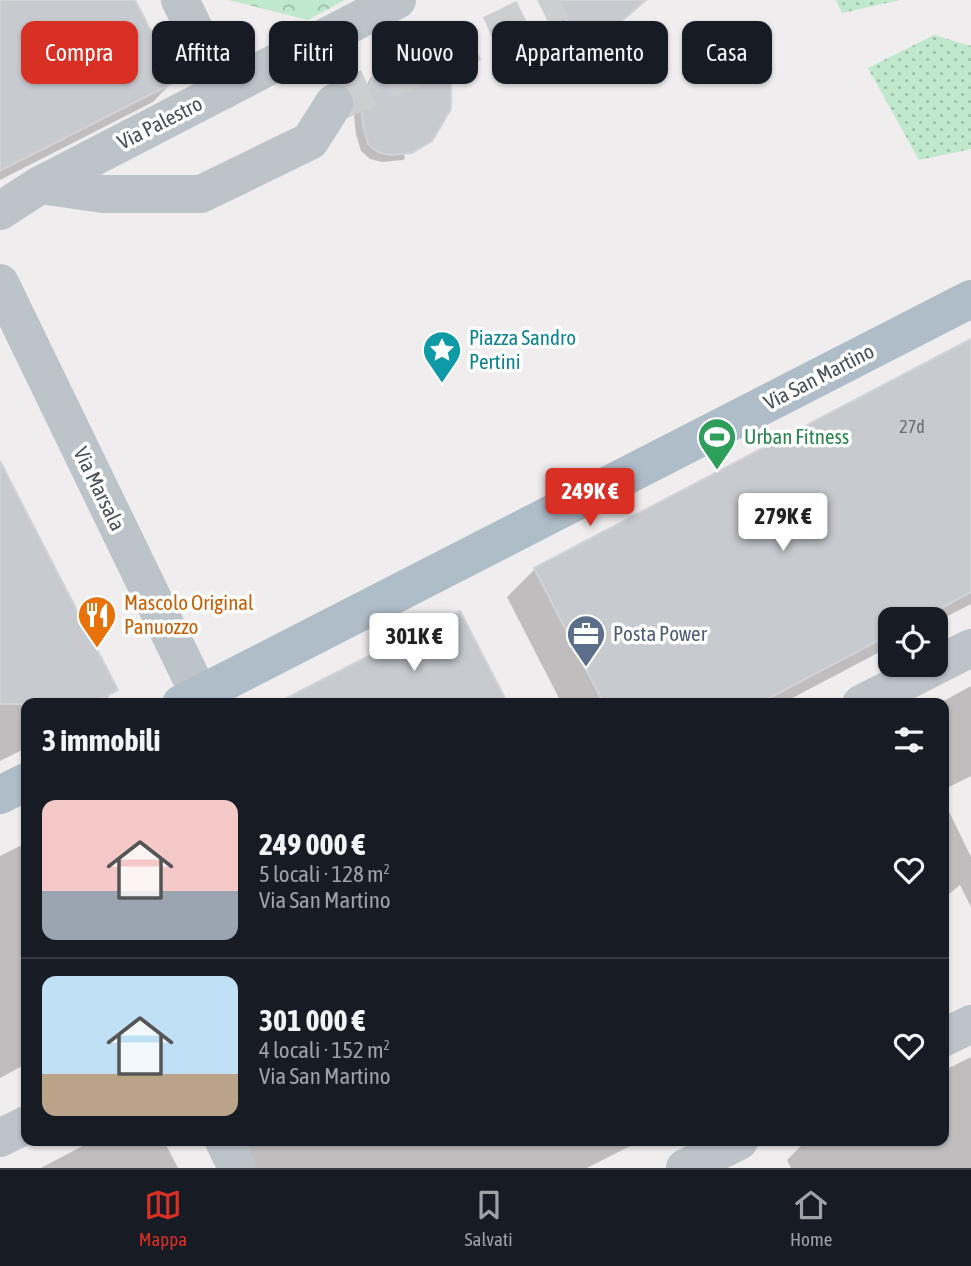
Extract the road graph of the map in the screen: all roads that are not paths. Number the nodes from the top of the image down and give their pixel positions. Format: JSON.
{"nodes":[{"id":1,"x":180,"y":0,"type":"edge"},
{"id":2,"x":397,"y":0,"type":"edge"},
{"id":3,"x":224,"y":90,"type":"junction"},
{"id":4,"x":334,"y":103,"type":"tunnel mouth"},
{"id":5,"x":40,"y":185,"type":"junction"},
{"id":6,"x":0,"y":211,"type":"edge"},
{"id":7,"x":0,"y":283,"type":"edge"},
{"id":8,"x":971,"y":299,"type":"edge"},
{"id":9,"x":971,"y":648,"type":"edge"},
{"id":10,"x":190,"y":698,"type":"edge"},
{"id":11,"x":192,"y":698,"type":"edge"},
{"id":12,"x":873,"y":698,"type":"edge"},
{"id":13,"x":21,"y":784,"type":"edge"},
{"id":14,"x":0,"y":795,"type":"edge"},
{"id":15,"x":971,"y":1024,"type":"edge"},
{"id":16,"x":949,"y":1035,"type":"edge"},
{"id":17,"x":21,"y":1128,"type":"edge"},
{"id":18,"x":0,"y":1138,"type":"edge"},
{"id":19,"x":226,"y":1146,"type":"edge"},
{"id":20,"x":729,"y":1146,"type":"edge"},
{"id":21,"x":237,"y":1168,"type":"edge"},
{"id":22,"x":685,"y":1168,"type":"edge"}],
"edges":[{"from":1,"to":3,"type":"street"},
{"from":2,"to":3,"type":"street","name":"Via Palestro"},
{"from":3,"to":5,"type":"street","name":"Via Palestro"},
{"from":4,"to":5,"type":"street"},
{"from":5,"to":6,"type":"street","name":"Via Palestro"},
{"from":7,"to":10,"type":"street","name":"Via Marsala"},
{"from":8,"to":11,"type":"main road","name":"Via San Martino"},
{"from":9,"to":12,"type":"street"},
{"from":13,"to":14,"type":"main road"},
{"from":15,"to":16,"type":"street"},
{"from":17,"to":18,"type":"street"},
{"from":19,"to":21,"type":"street"},
{"from":20,"to":22,"type":"street"}]}
